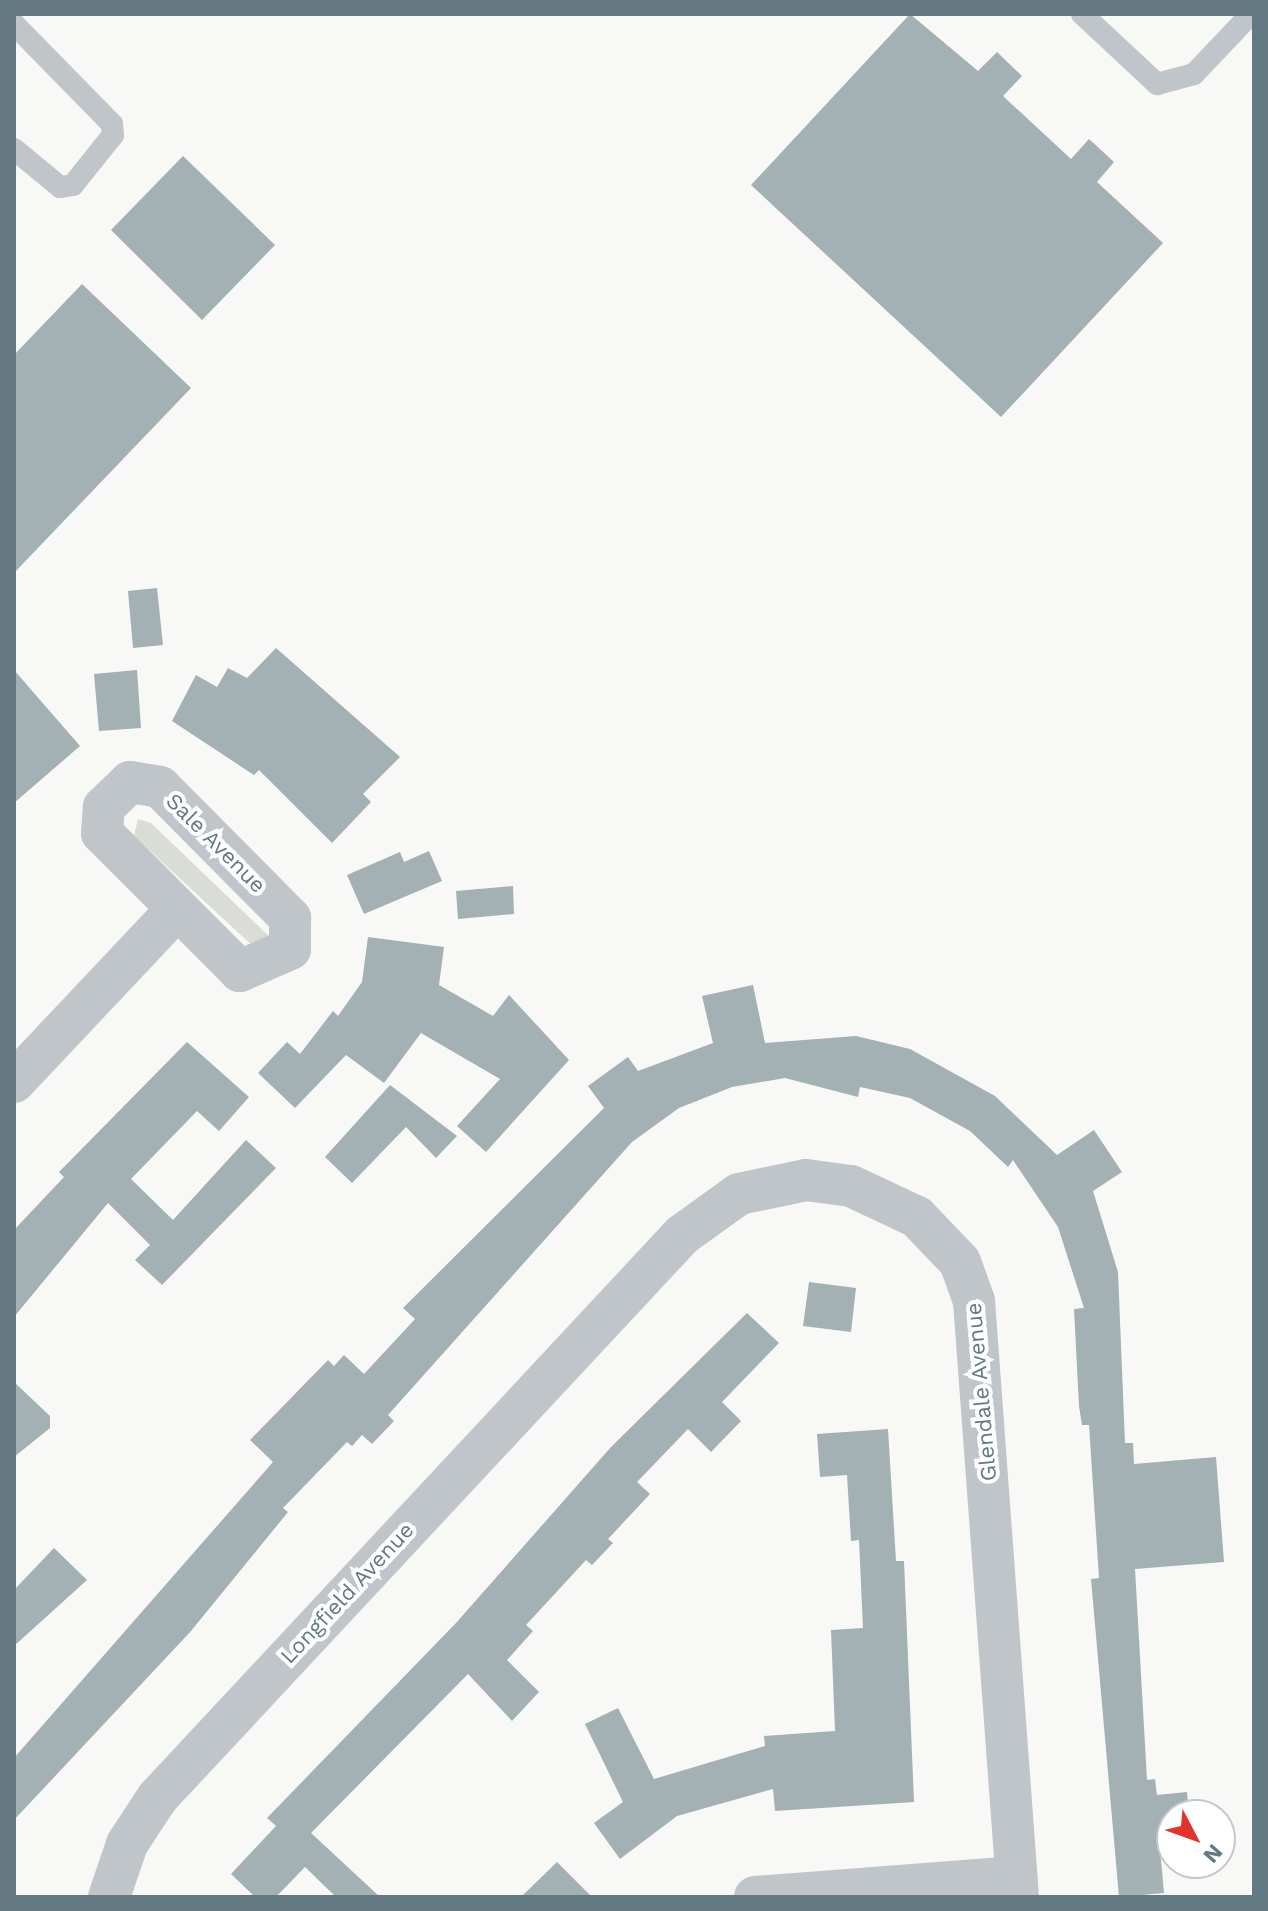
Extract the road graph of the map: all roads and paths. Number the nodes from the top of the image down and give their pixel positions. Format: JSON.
{"nodes":[{"id":1,"x":1082,"y":14,"type":"edge"},
{"id":2,"x":1251,"y":14,"type":"edge"},
{"id":3,"x":14,"y":24,"type":"edge"},
{"id":4,"x":16,"y":157,"type":"edge"},
{"id":5,"x":177,"y":909,"type":"junction"},
{"id":6,"x":14,"y":1082,"type":"edge"},
{"id":7,"x":614,"y":1308,"type":"joint"},
{"id":8,"x":1017,"y":1887,"type":"edge"},
{"id":9,"x":109,"y":1897,"type":"edge"},
{"id":10,"x":755,"y":1897,"type":"edge"}],
"edges":[{"from":1,"to":2,"type":"lane"},
{"from":3,"to":4,"type":"lane"},
{"from":5,"to":5,"type":"street","name":"Sale Avenue"},
{"from":5,"to":6,"type":"street"},
{"from":7,"to":8,"type":"street","name":"Glendale Avenue"},
{"from":7,"to":9,"type":"street","name":"Longfield Avenue"},
{"from":8,"to":10,"type":"street"}]}
